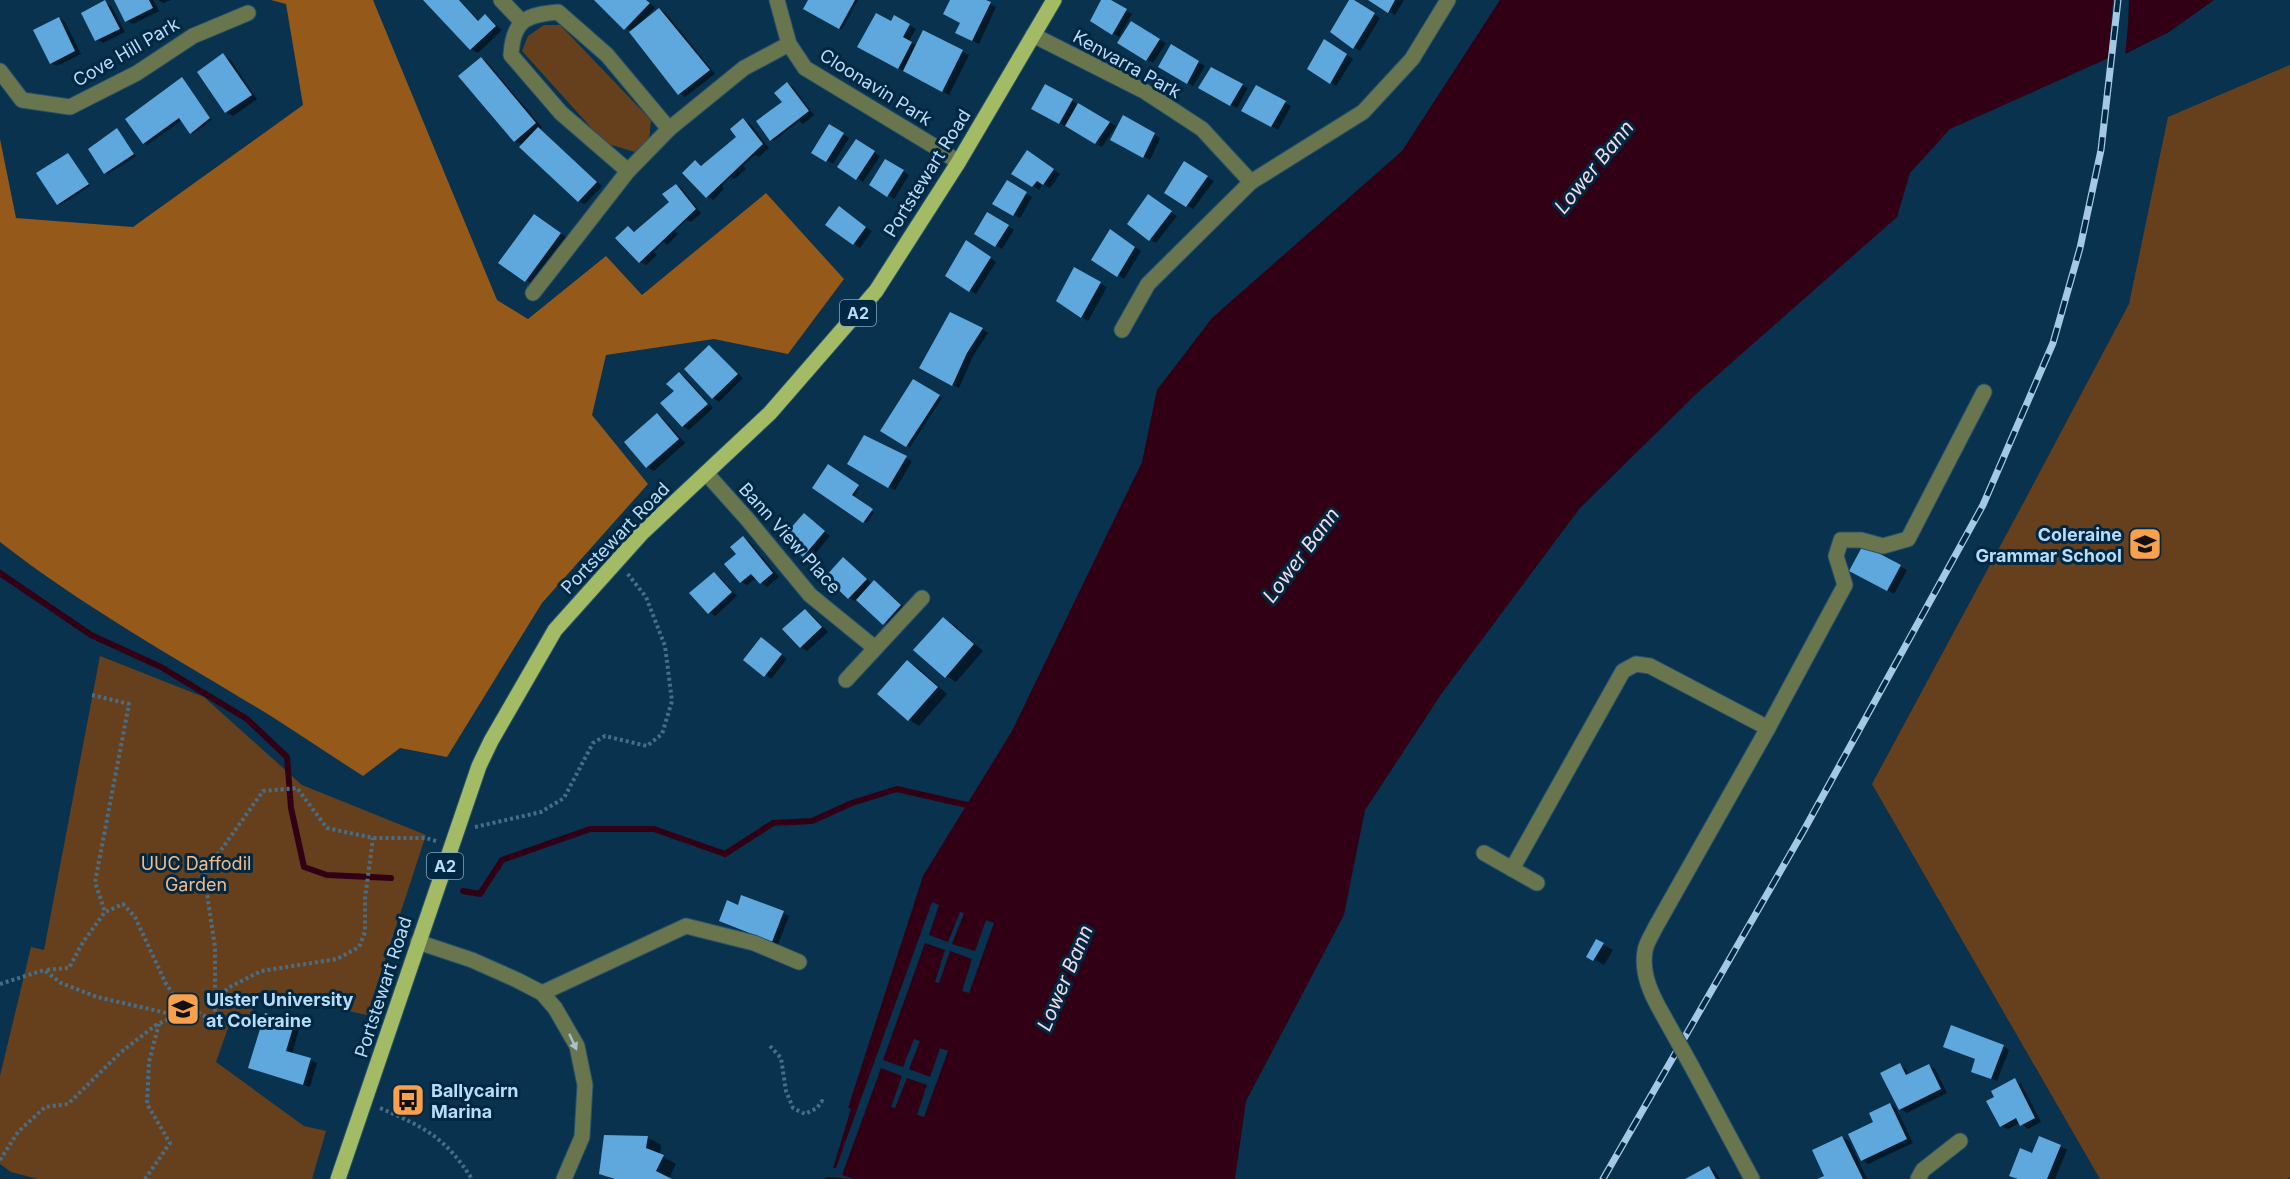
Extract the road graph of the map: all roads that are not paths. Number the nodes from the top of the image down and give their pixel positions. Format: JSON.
{"nodes":[{"id":1,"x":501,"y":0,"type":"edge"},
{"id":2,"x":777,"y":0,"type":"edge"},
{"id":3,"x":1054,"y":0,"type":"edge"},
{"id":4,"x":1448,"y":0,"type":"edge"},
{"id":5,"x":540,"y":7,"type":"edge"},
{"id":6,"x":248,"y":13,"type":"dead end"},
{"id":7,"x":522,"y":22,"type":"junction"},
{"id":8,"x":1033,"y":35,"type":"junction"},
{"id":9,"x":789,"y":45,"type":"junction"},
{"id":10,"x":0,"y":71,"type":"edge"},
{"id":11,"x":669,"y":129,"type":"junction"},
{"id":12,"x":958,"y":163,"type":"junction"},
{"id":13,"x":628,"y":171,"type":"junction"},
{"id":14,"x":1251,"y":182,"type":"junction"},
{"id":15,"x":533,"y":292,"type":"dead end"},
{"id":16,"x":1122,"y":330,"type":"dead end"},
{"id":17,"x":1984,"y":392,"type":"dead end"},
{"id":18,"x":706,"y":473,"type":"junction"},
{"id":19,"x":922,"y":598,"type":"dead end"},
{"id":20,"x":875,"y":648,"type":"junction"},
{"id":21,"x":846,"y":680,"type":"dead end"},
{"id":22,"x":1768,"y":728,"type":"junction"},
{"id":23,"x":1484,"y":853,"type":"dead end"},
{"id":24,"x":1512,"y":869,"type":"junction"},
{"id":25,"x":1537,"y":883,"type":"dead end"},
{"id":26,"x":418,"y":942,"type":"junction"},
{"id":27,"x":799,"y":962,"type":"dead end"},
{"id":28,"x":542,"y":993,"type":"junction"},
{"id":29,"x":1960,"y":1141,"type":"dead end"},
{"id":30,"x":338,"y":1179,"type":"edge"},
{"id":31,"x":564,"y":1179,"type":"edge"},
{"id":32,"x":1752,"y":1179,"type":"edge"},
{"id":33,"x":1918,"y":1179,"type":"edge"}],
"edges":[{"from":1,"to":7,"type":"street"},
{"from":2,"to":9,"type":"street","name":"Cloonavin Park"},
{"from":3,"to":8,"type":"main road","name":"Portstewart Road","number":"A2"},
{"from":4,"to":14,"type":"street"},
{"from":5,"to":7,"type":"street"},
{"from":5,"to":11,"type":"street"},
{"from":6,"to":10,"type":"street","name":"Cove Hill Park"},
{"from":7,"to":13,"type":"street"},
{"from":8,"to":12,"type":"main road","name":"Portstewart Road","number":"A2"},
{"from":8,"to":14,"type":"street","name":"Kenvarra Park"},
{"from":9,"to":11,"type":"street"},
{"from":9,"to":12,"type":"street","name":"Cloonavin Park"},
{"from":11,"to":13,"type":"street"},
{"from":12,"to":18,"type":"main road","name":"Portstewart Road","number":"A2"},
{"from":13,"to":15,"type":"street"},
{"from":14,"to":16,"type":"street"},
{"from":17,"to":22,"type":"street"},
{"from":18,"to":20,"type":"street","name":"Bann View Place"},
{"from":18,"to":26,"type":"main road","name":"Portstewart Road","number":"A2"},
{"from":19,"to":20,"type":"street"},
{"from":20,"to":21,"type":"street"},
{"from":22,"to":24,"type":"street"},
{"from":22,"to":32,"type":"street","bridge":true},
{"from":23,"to":24,"type":"street"},
{"from":24,"to":25,"type":"street"},
{"from":26,"to":28,"type":"street"},
{"from":26,"to":30,"type":"main road","name":"Portstewart Road","number":"A2"},
{"from":27,"to":28,"type":"street"},
{"from":28,"to":31,"type":"street","one_way":true},
{"from":29,"to":33,"type":"street"}]}
